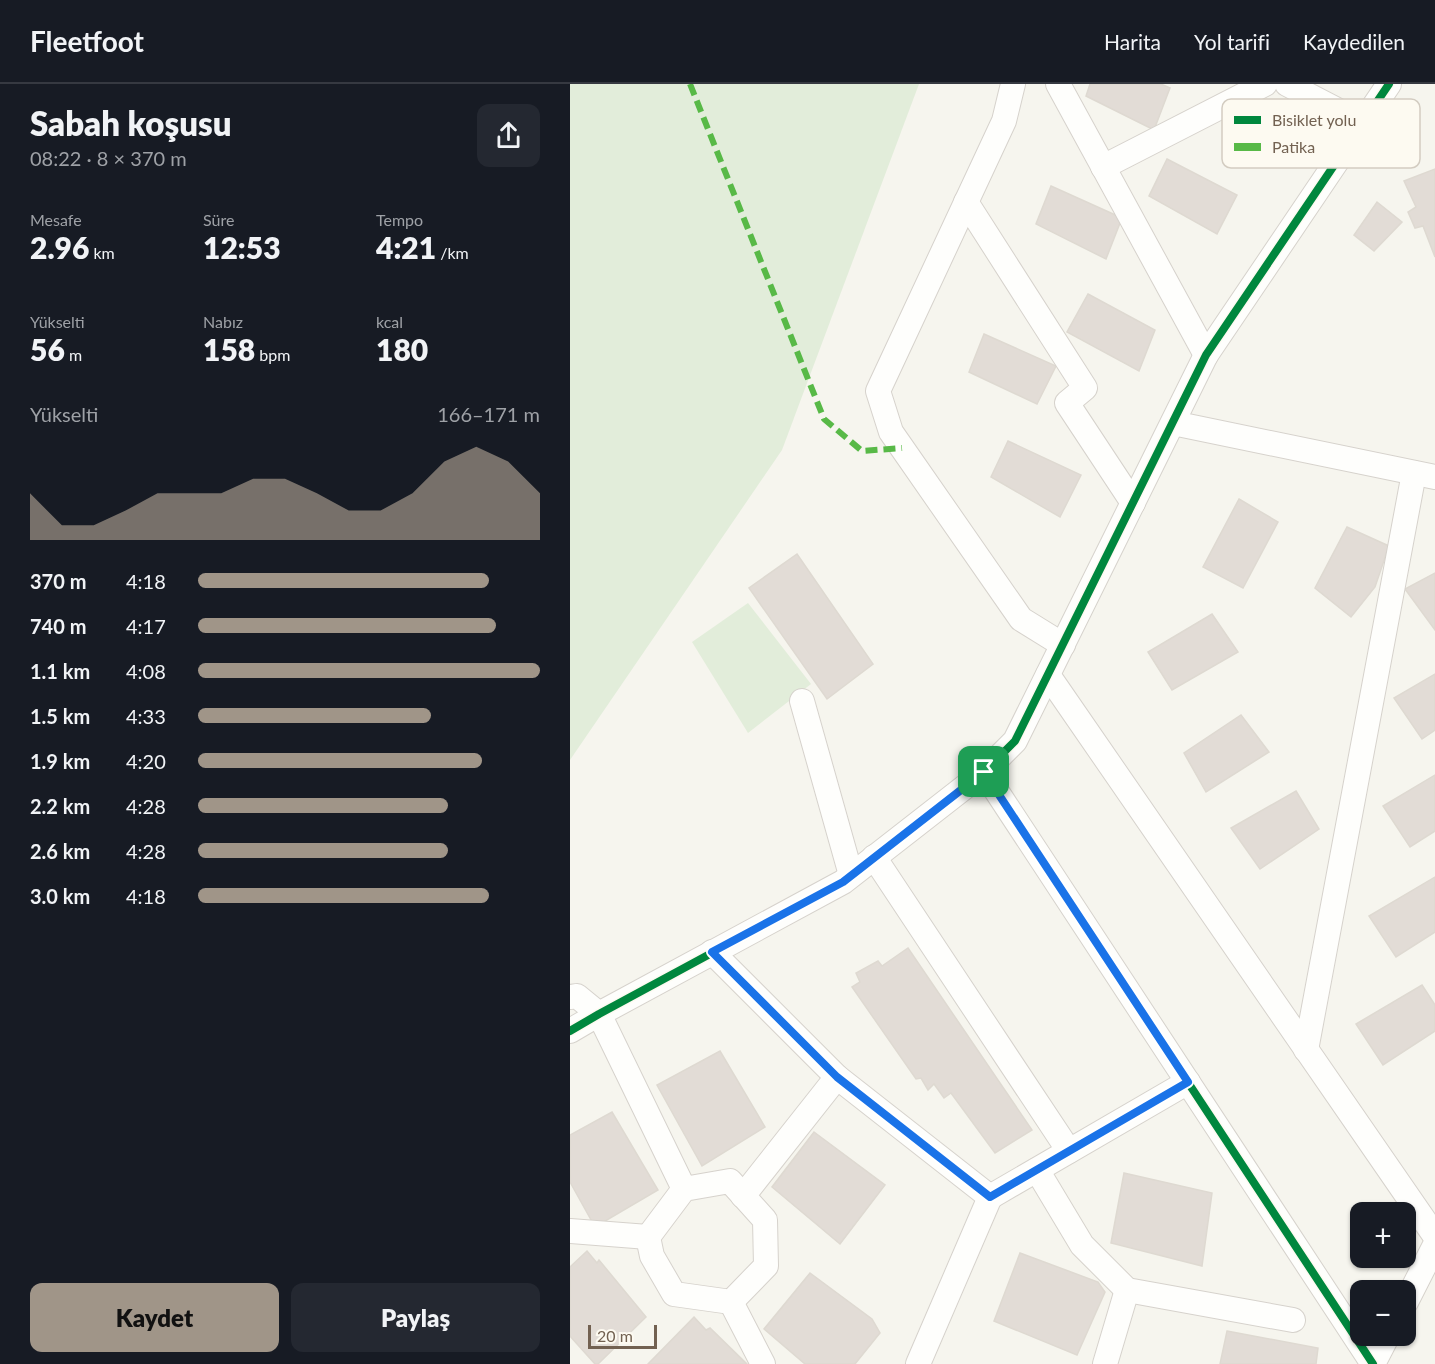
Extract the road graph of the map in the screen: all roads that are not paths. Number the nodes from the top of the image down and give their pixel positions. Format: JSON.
{"nodes":[{"id":1,"x":1013,"y":84,"type":"edge"},
{"id":2,"x":1058,"y":84,"type":"edge"},
{"id":3,"x":1264,"y":84,"type":"edge"},
{"id":4,"x":1287,"y":84,"type":"edge"},
{"id":5,"x":1389,"y":84,"type":"edge"},
{"id":6,"x":1235,"y":99,"type":"edge"},
{"id":7,"x":1316,"y":99,"type":"edge"},
{"id":8,"x":1379,"y":99,"type":"edge"},
{"id":9,"x":1222,"y":106,"type":"edge"},
{"id":10,"x":1103,"y":167,"type":"junction"},
{"id":11,"x":1332,"y":168,"type":"edge"},
{"id":12,"x":966,"y":202,"type":"junction"},
{"id":13,"x":1206,"y":355,"type":"junction"},
{"id":14,"x":1173,"y":423,"type":"junction"},
{"id":15,"x":1424,"y":475,"type":"edge"},
{"id":16,"x":1133,"y":503,"type":"junction"},
{"id":17,"x":1062,"y":645,"type":"junction"},
{"id":18,"x":1048,"y":675,"type":"junction"},
{"id":19,"x":802,"y":701,"type":"dead end"},
{"id":20,"x":984,"y":772,"type":"junction"},
{"id":21,"x":874,"y":857,"type":"junction"},
{"id":22,"x":851,"y":875,"type":"junction"},
{"id":23,"x":712,"y":952,"type":"junction"},
{"id":24,"x":570,"y":996,"type":"edge"},
{"id":25,"x":599,"y":1014,"type":"junction"},
{"id":26,"x":570,"y":1031,"type":"edge"},
{"id":27,"x":1306,"y":1050,"type":"junction"},
{"id":28,"x":837,"y":1077,"type":"junction"},
{"id":29,"x":1188,"y":1082,"type":"junction"},
{"id":30,"x":1069,"y":1151,"type":"junction"},
{"id":31,"x":1037,"y":1170,"type":"junction"},
{"id":32,"x":684,"y":1189,"type":"junction"},
{"id":33,"x":743,"y":1196,"type":"junction"},
{"id":34,"x":990,"y":1197,"type":"junction"},
{"id":35,"x":570,"y":1231,"type":"edge"},
{"id":36,"x":1435,"y":1236,"type":"edge"},
{"id":37,"x":648,"y":1238,"type":"junction"},
{"id":38,"x":1435,"y":1245,"type":"edge"},
{"id":39,"x":1416,"y":1282,"type":"edge"},
{"id":40,"x":1127,"y":1290,"type":"junction"},
{"id":41,"x":731,"y":1302,"type":"junction"},
{"id":42,"x":1293,"y":1320,"type":"dead end"},
{"id":43,"x":1382,"y":1346,"type":"edge"},
{"id":44,"x":763,"y":1364,"type":"edge"},
{"id":45,"x":918,"y":1364,"type":"edge"},
{"id":46,"x":1105,"y":1364,"type":"edge"},
{"id":47,"x":1373,"y":1364,"type":"edge"}],
"edges":[{"from":1,"to":12,"type":"street"},
{"from":2,"to":10,"type":"street"},
{"from":3,"to":6,"type":"street"},
{"from":4,"to":7,"type":"street"},
{"from":5,"to":8,"type":"street"},
{"from":9,"to":10,"type":"street"},
{"from":10,"to":13,"type":"street"},
{"from":11,"to":13,"type":"street"},
{"from":12,"to":16,"type":"street"},
{"from":12,"to":17,"type":"street"},
{"from":13,"to":14,"type":"street"},
{"from":14,"to":15,"type":"street"},
{"from":14,"to":16,"type":"street"},
{"from":15,"to":27,"type":"street"},
{"from":16,"to":17,"type":"street"},
{"from":17,"to":18,"type":"street"},
{"from":18,"to":20,"type":"street"},
{"from":18,"to":27,"type":"street"},
{"from":19,"to":22,"type":"street"},
{"from":20,"to":21,"type":"street"},
{"from":20,"to":29,"type":"street"},
{"from":21,"to":22,"type":"street"},
{"from":21,"to":30,"type":"street"},
{"from":22,"to":23,"type":"street"},
{"from":23,"to":25,"type":"street"},
{"from":23,"to":28,"type":"street"},
{"from":24,"to":25,"type":"street"},
{"from":25,"to":26,"type":"street"},
{"from":25,"to":32,"type":"street"},
{"from":27,"to":36,"type":"street"},
{"from":28,"to":33,"type":"street"},
{"from":28,"to":34,"type":"street"},
{"from":29,"to":30,"type":"street"},
{"from":29,"to":47,"type":"street"},
{"from":30,"to":31,"type":"street"},
{"from":31,"to":34,"type":"street"},
{"from":31,"to":40,"type":"street"},
{"from":32,"to":33,"type":"street"},
{"from":32,"to":37,"type":"street"},
{"from":33,"to":41,"type":"street"},
{"from":34,"to":45,"type":"street"},
{"from":35,"to":37,"type":"street"},
{"from":37,"to":41,"type":"street"},
{"from":38,"to":39,"type":"street"},
{"from":40,"to":42,"type":"street"},
{"from":40,"to":46,"type":"street"},
{"from":41,"to":44,"type":"street"},
{"from":43,"to":47,"type":"street"}]}
